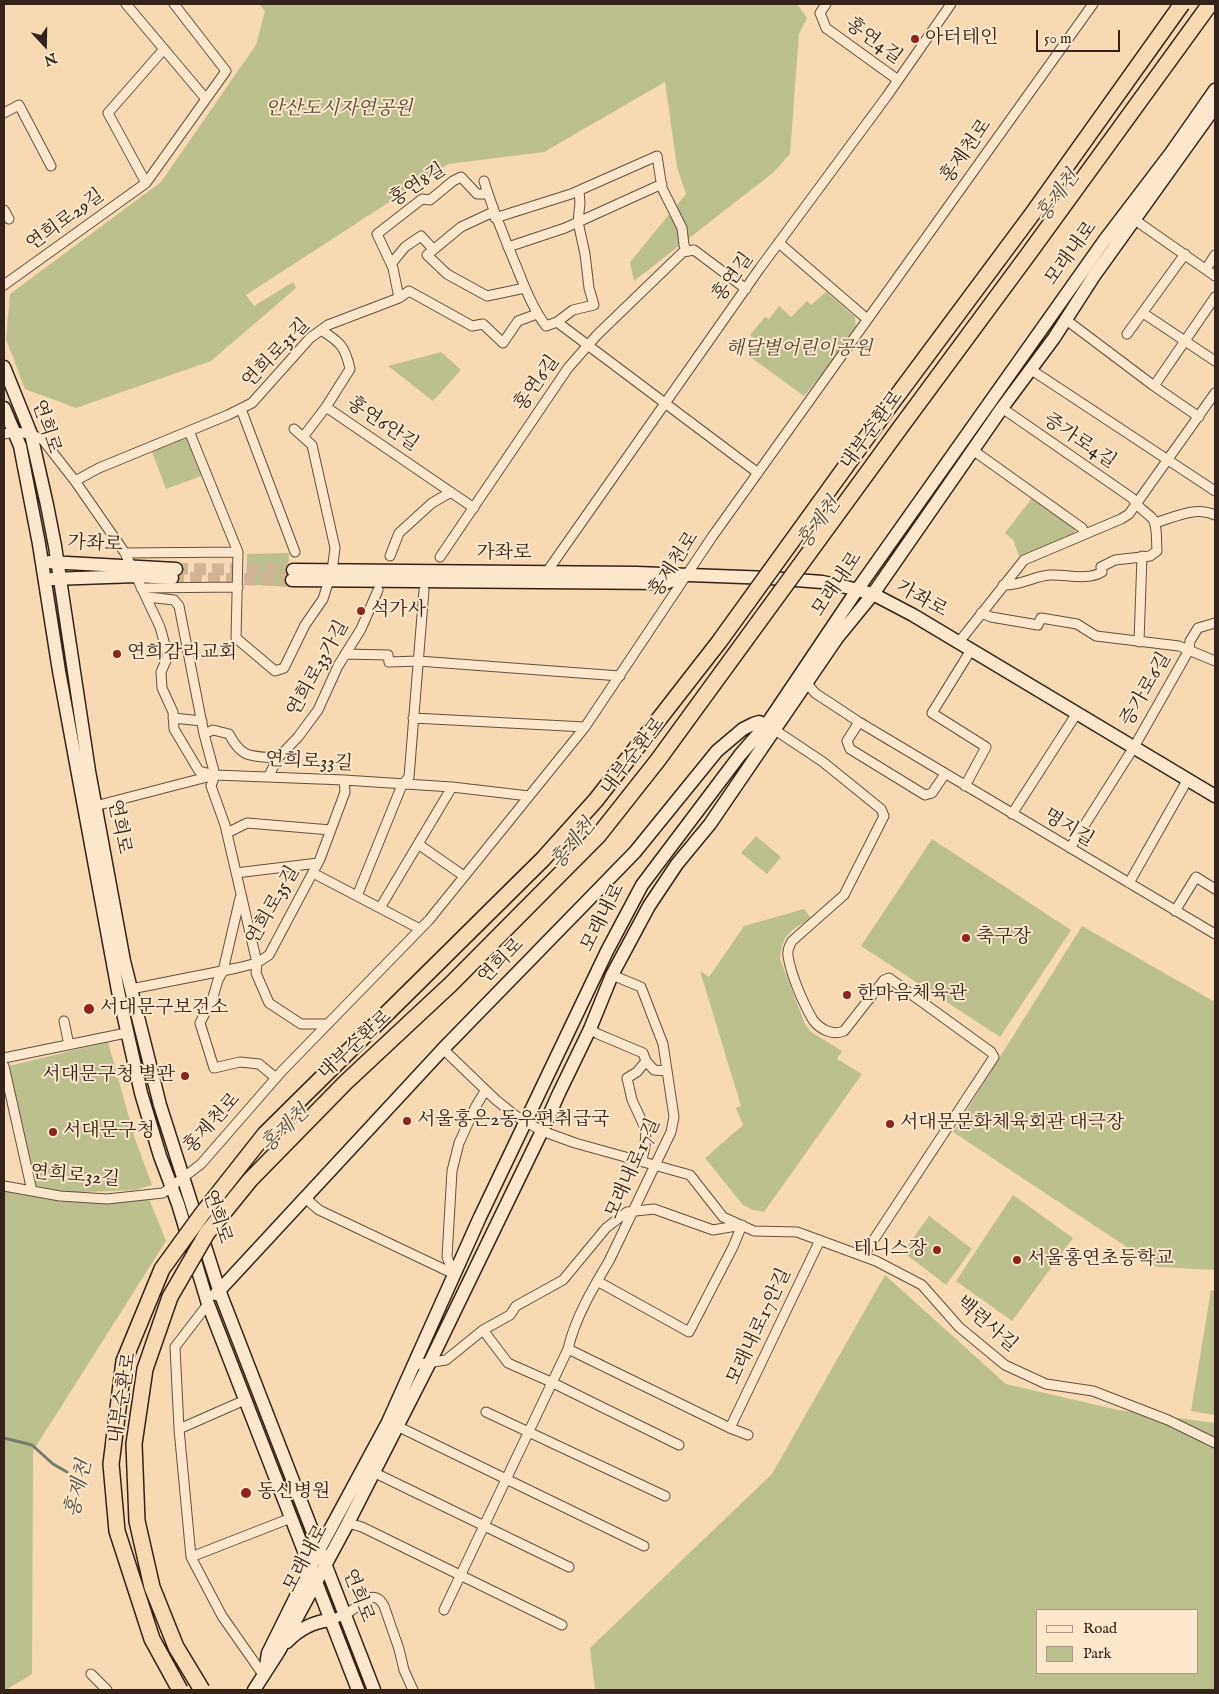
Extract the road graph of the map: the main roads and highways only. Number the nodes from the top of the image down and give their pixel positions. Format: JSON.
{"nodes":[{"id":1,"x":1182,"y":4,"type":"edge"},
{"id":2,"x":1210,"y":4,"type":"edge"},
{"id":3,"x":1215,"y":90,"type":"edge"},
{"id":4,"x":1213,"y":114,"type":"edge"},
{"id":5,"x":4,"y":367,"type":"edge"},
{"id":6,"x":4,"y":408,"type":"edge"},
{"id":7,"x":9,"y":433,"type":"edge"},
{"id":8,"x":42,"y":562,"type":"junction"},
{"id":9,"x":57,"y":562,"type":"junction"},
{"id":10,"x":174,"y":574,"type":"tunnel mouth"},
{"id":11,"x":293,"y":575,"type":"tunnel mouth"},
{"id":12,"x":330,"y":575,"type":"junction"},
{"id":13,"x":688,"y":575,"type":"junction"},
{"id":14,"x":136,"y":577,"type":"junction"},
{"id":15,"x":59,"y":578,"type":"junction"},
{"id":16,"x":44,"y":579,"type":"junction"},
{"id":17,"x":857,"y":590,"type":"junction"},
{"id":18,"x":873,"y":594,"type":"junction"},
{"id":19,"x":771,"y":727,"type":"junction"},
{"id":20,"x":717,"y":751,"type":"junction"},
{"id":21,"x":733,"y":766,"type":"junction"},
{"id":22,"x":1215,"y":796,"type":"edge"},
{"id":23,"x":219,"y":1290,"type":"junction"},
{"id":24,"x":208,"y":1304,"type":"junction"},
{"id":25,"x":319,"y":1550,"type":"junction"},
{"id":26,"x":325,"y":1565,"type":"junction"},
{"id":27,"x":311,"y":1567,"type":"junction"},
{"id":28,"x":316,"y":1581,"type":"junction"},
{"id":29,"x":330,"y":1620,"type":"junction"},
{"id":30,"x":279,"y":1651,"type":"junction"},
{"id":31,"x":264,"y":1676,"type":"junction"},
{"id":32,"x":180,"y":1690,"type":"edge"},
{"id":33,"x":202,"y":1690,"type":"edge"},
{"id":34,"x":254,"y":1690,"type":"edge"},
{"id":35,"x":358,"y":1690,"type":"edge"},
{"id":36,"x":374,"y":1690,"type":"edge"}],
"edges":[{"from":1,"to":32,"type":"highway","name":"내부순환로","bridge":true},
{"from":2,"to":33,"type":"highway","name":"내부순환로","bridge":true},
{"from":3,"to":17,"type":"main road","name":"모래내로"},
{"from":4,"to":18,"type":"main road","name":"모래내로"},
{"from":5,"to":9,"type":"main road","name":"연희로"},
{"from":6,"to":7,"type":"main road","name":"연희로"},
{"from":7,"to":8,"type":"main road","name":"연희로"},
{"from":8,"to":9,"type":"main road","name":"가좌로"},
{"from":8,"to":16,"type":"main road","name":"연희로"},
{"from":9,"to":14,"type":"main road","name":"가좌로"},
{"from":9,"to":15,"type":"main road","name":"연희로"},
{"from":10,"to":14,"type":"main road","name":"가좌로"},
{"from":11,"to":12,"type":"main road","name":"가좌로"},
{"from":12,"to":13,"type":"main road","name":"가좌로"},
{"from":12,"to":13,"type":"main road"},
{"from":13,"to":17,"type":"main road","name":"가좌로","bridge":true},
{"from":14,"to":15,"type":"main road"},
{"from":15,"to":16,"type":"main road"},
{"from":15,"to":23,"type":"main road","name":"연희로","bridge":true},
{"from":16,"to":24,"type":"main road","name":"연희로","bridge":true},
{"from":17,"to":18,"type":"main road","name":"가좌로"},
{"from":17,"to":19,"type":"main road","name":"모래내로"},
{"from":18,"to":19,"type":"main road","name":"모래내로"},
{"from":18,"to":22,"type":"main road","name":"가좌로"},
{"from":19,"to":20,"type":"main road","name":"연희로"},
{"from":19,"to":21,"type":"main road","name":"모래내로"},
{"from":19,"to":26,"type":"main road","name":"모래내로"},
{"from":20,"to":21,"type":"main road"},
{"from":20,"to":23,"type":"main road","name":"연희로"},
{"from":21,"to":25,"type":"main road","name":"모래내로"},
{"from":23,"to":24,"type":"main road","name":"연희로"},
{"from":23,"to":25,"type":"main road","name":"연희로"},
{"from":24,"to":27,"type":"main road","name":"연희로"},
{"from":25,"to":26,"type":"main road","name":"연희로"},
{"from":25,"to":27,"type":"main road","name":"모래내로"},
{"from":26,"to":28,"type":"main road","name":"모래내로"},
{"from":26,"to":36,"type":"main road","name":"연희로"},
{"from":27,"to":28,"type":"main road","name":"연희로"},
{"from":27,"to":31,"type":"main road","name":"모래내로"},
{"from":28,"to":29,"type":"main road","name":"연희로"},
{"from":28,"to":30,"type":"main road","name":"모래내로"},
{"from":29,"to":30,"type":"main road"},
{"from":29,"to":35,"type":"main road","name":"연희로"},
{"from":30,"to":31,"type":"main road","name":"모래내로"},
{"from":31,"to":34,"type":"main road","name":"모래내로"}]}
